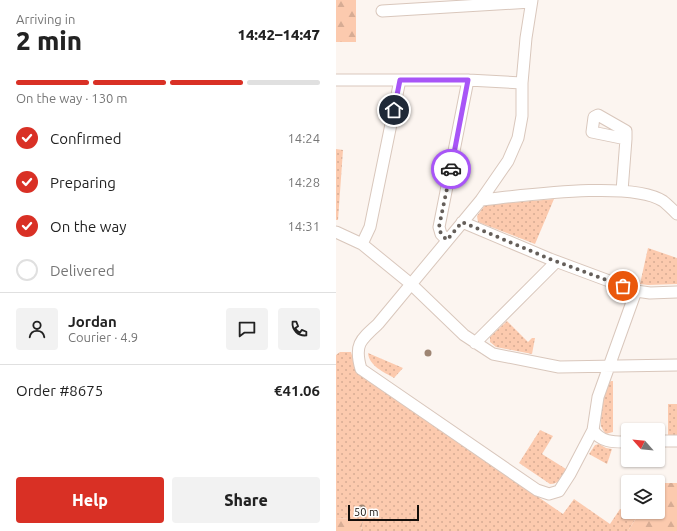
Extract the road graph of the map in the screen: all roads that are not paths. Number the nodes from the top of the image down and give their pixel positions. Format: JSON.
{"nodes":[{"id":1,"x":531,"y":1,"type":"edge"},
{"id":2,"x":382,"y":11,"type":"dead end"},
{"id":3,"x":336,"y":80,"type":"edge"},
{"id":4,"x":400,"y":80,"type":"junction"},
{"id":5,"x":468,"y":80,"type":"junction"},
{"id":6,"x":522,"y":83,"type":"junction"},
{"id":7,"x":626,"y":139,"type":"dead end"},
{"id":8,"x":622,"y":191,"type":"junction"},
{"id":9,"x":481,"y":200,"type":"junction"},
{"id":10,"x":677,"y":214,"type":"edge"},
{"id":11,"x":462,"y":222,"type":"junction"},
{"id":12,"x":336,"y":232,"type":"edge"},
{"id":13,"x":447,"y":240,"type":"junction"},
{"id":14,"x":362,"y":244,"type":"junction"},
{"id":15,"x":556,"y":262,"type":"junction"},
{"id":16,"x":411,"y":284,"type":"junction"},
{"id":17,"x":636,"y":291,"type":"junction"},
{"id":18,"x":677,"y":292,"type":"edge"},
{"id":19,"x":476,"y":343,"type":"junction"},
{"id":20,"x":610,"y":365,"type":"junction"},
{"id":21,"x":677,"y":365,"type":"edge"},
{"id":22,"x":593,"y":430,"type":"junction"},
{"id":23,"x":665,"y":441,"type":"edge"},
{"id":24,"x":677,"y":441,"type":"edge"},
{"id":25,"x":621,"y":442,"type":"edge"}],
"edges":[{"from":1,"to":2,"type":"street"},
{"from":1,"to":6,"type":"street"},
{"from":3,"to":4,"type":"street"},
{"from":4,"to":5,"type":"street"},
{"from":4,"to":14,"type":"street"},
{"from":5,"to":6,"type":"street"},
{"from":5,"to":13,"type":"street"},
{"from":6,"to":9,"type":"street"},
{"from":7,"to":8,"type":"street"},
{"from":8,"to":9,"type":"street"},
{"from":8,"to":10,"type":"street"},
{"from":9,"to":11,"type":"street"},
{"from":11,"to":13,"type":"street"},
{"from":11,"to":15,"type":"street"},
{"from":12,"to":14,"type":"street"},
{"from":13,"to":16,"type":"street"},
{"from":14,"to":16,"type":"street"},
{"from":15,"to":17,"type":"street"},
{"from":15,"to":19,"type":"street"},
{"from":16,"to":19,"type":"street"},
{"from":16,"to":22,"type":"street"},
{"from":17,"to":18,"type":"street"},
{"from":17,"to":20,"type":"street"},
{"from":19,"to":20,"type":"street"},
{"from":20,"to":21,"type":"street"},
{"from":20,"to":22,"type":"street"},
{"from":22,"to":25,"type":"street"},
{"from":23,"to":24,"type":"street"}]}
